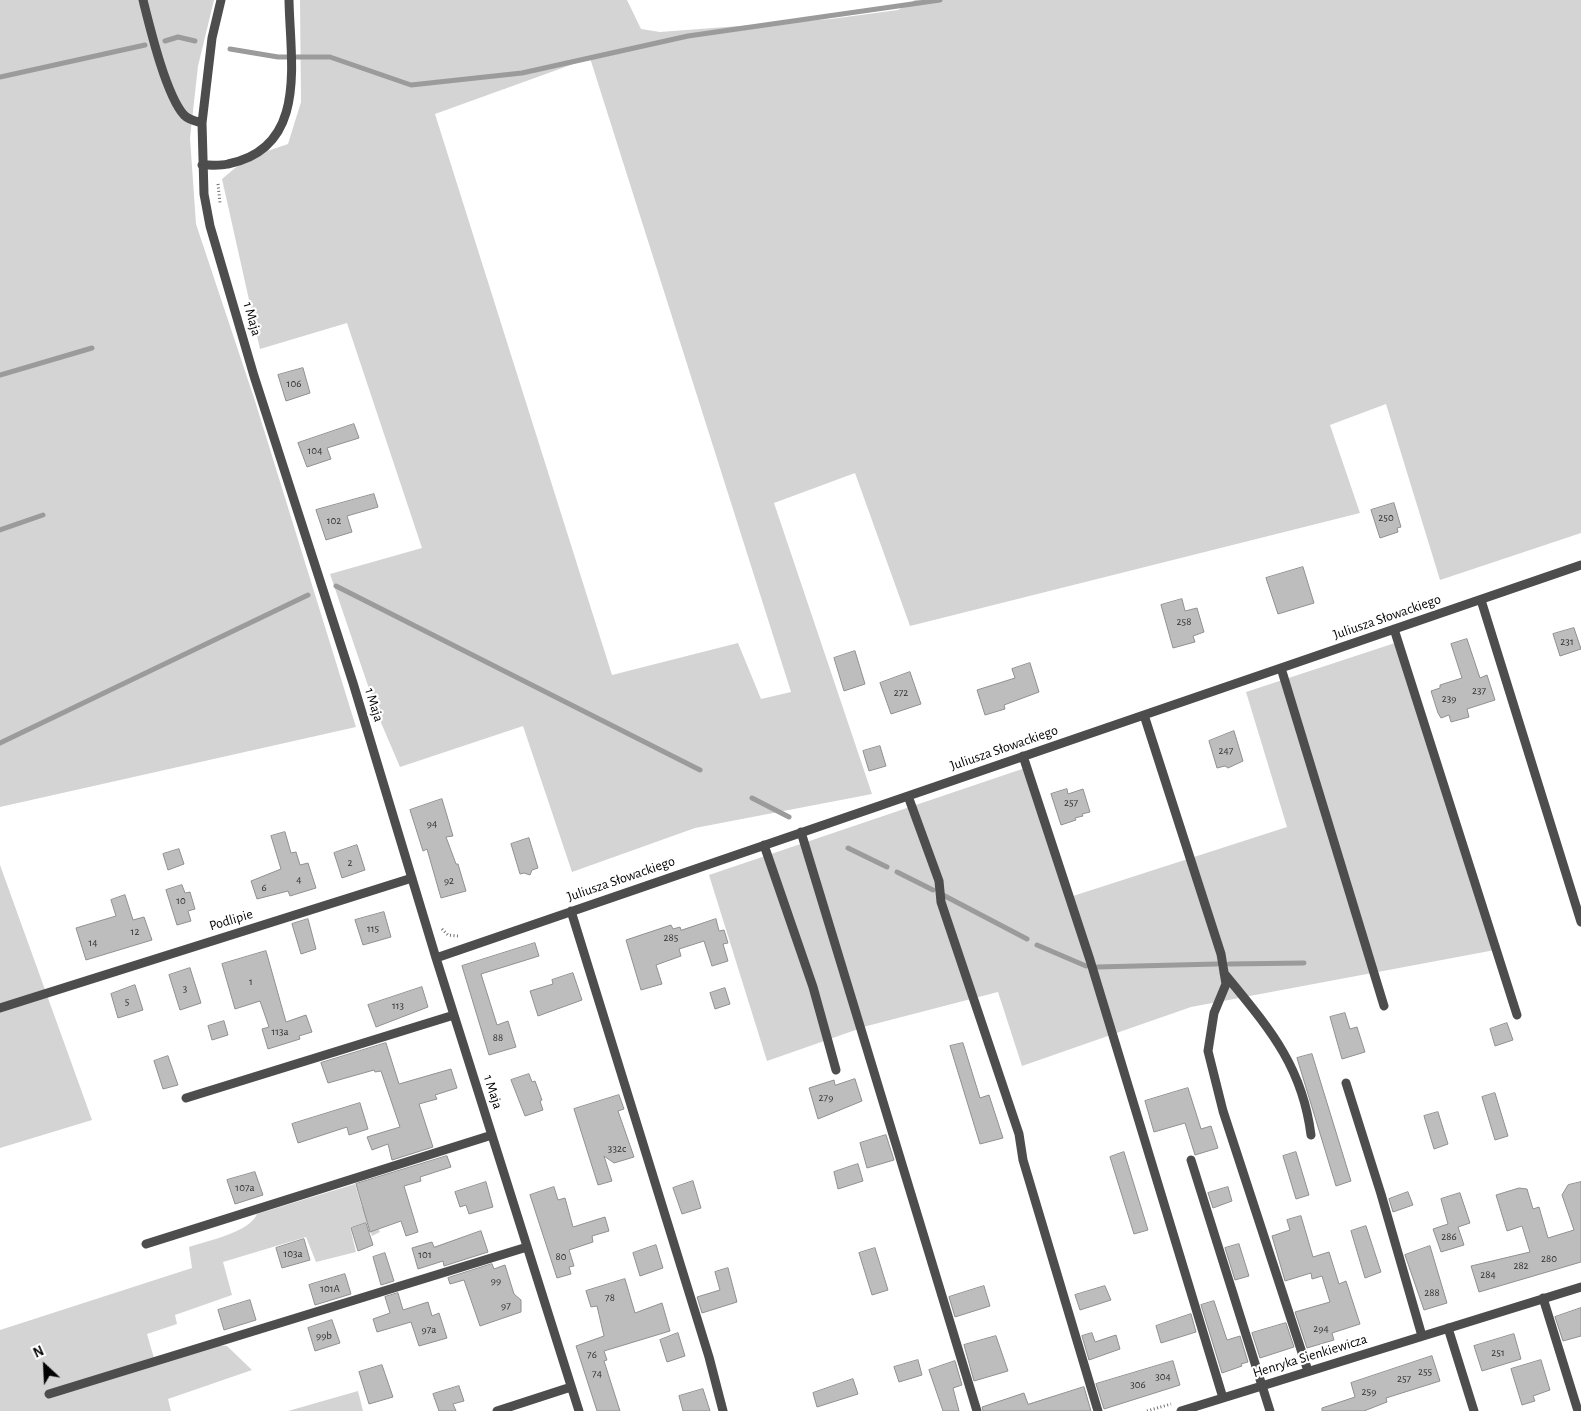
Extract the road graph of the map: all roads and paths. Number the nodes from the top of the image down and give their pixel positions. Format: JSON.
{"nodes":[{"id":1,"x":143,"y":0,"type":"edge"},
{"id":2,"x":221,"y":0,"type":"edge"},
{"id":3,"x":289,"y":0,"type":"edge"},
{"id":4,"x":202,"y":123,"type":"junction"},
{"id":5,"x":202,"y":165,"type":"junction"},
{"id":6,"x":1581,"y":565,"type":"edge"},
{"id":7,"x":1481,"y":600,"type":"junction"},
{"id":8,"x":1394,"y":629,"type":"junction"},
{"id":9,"x":1282,"y":668,"type":"junction"},
{"id":10,"x":1144,"y":715,"type":"junction"},
{"id":11,"x":1023,"y":756,"type":"junction"},
{"id":12,"x":908,"y":796,"type":"junction"},
{"id":13,"x":801,"y":832,"type":"junction"},
{"id":14,"x":764,"y":845,"type":"junction"},
{"id":15,"x":412,"y":878,"type":"junction"},
{"id":16,"x":571,"y":911,"type":"junction"},
{"id":17,"x":1581,"y":922,"type":"edge"},
{"id":18,"x":436,"y":958,"type":"junction"},
{"id":19,"x":1224,"y":973,"type":"junction"},
{"id":20,"x":1384,"y":1006,"type":"dead end"},
{"id":21,"x":0,"y":1008,"type":"edge"},
{"id":22,"x":1517,"y":1015,"type":"dead end"},
{"id":23,"x":454,"y":1016,"type":"junction"},
{"id":24,"x":836,"y":1070,"type":"dead end"},
{"id":25,"x":1346,"y":1083,"type":"dead end"},
{"id":26,"x":186,"y":1098,"type":"dead end"},
{"id":27,"x":492,"y":1135,"type":"junction"},
{"id":28,"x":1311,"y":1135,"type":"dead end"},
{"id":29,"x":1191,"y":1160,"type":"dead end"},
{"id":30,"x":146,"y":1244,"type":"dead end"},
{"id":31,"x":527,"y":1247,"type":"junction"},
{"id":32,"x":1581,"y":1286,"type":"edge"},
{"id":33,"x":1543,"y":1298,"type":"junction"},
{"id":34,"x":1448,"y":1328,"type":"junction"},
{"id":35,"x":1422,"y":1336,"type":"junction"},
{"id":36,"x":1308,"y":1372,"type":"junction"},
{"id":37,"x":1261,"y":1386,"type":"junction"},
{"id":38,"x":571,"y":1387,"type":"junction"},
{"id":39,"x":49,"y":1394,"type":"dead end"},
{"id":40,"x":1223,"y":1398,"type":"junction"},
{"id":41,"x":1211,"y":1402,"type":"junction"},
{"id":42,"x":497,"y":1411,"type":"edge"},
{"id":43,"x":579,"y":1411,"type":"edge"},
{"id":44,"x":723,"y":1411,"type":"edge"},
{"id":45,"x":977,"y":1411,"type":"edge"},
{"id":46,"x":1098,"y":1411,"type":"edge"},
{"id":47,"x":1181,"y":1411,"type":"edge"},
{"id":48,"x":1214,"y":1411,"type":"edge"},
{"id":49,"x":1270,"y":1411,"type":"edge"},
{"id":50,"x":1474,"y":1411,"type":"edge"},
{"id":51,"x":1578,"y":1411,"type":"edge"}],
"edges":[{"from":1,"to":4,"type":"street"},
{"from":2,"to":4,"type":"street","name":"1 Maja"},
{"from":3,"to":5,"type":"street"},
{"from":4,"to":5,"type":"street","name":"1 Maja"},
{"from":5,"to":15,"type":"street","name":"1 Maja"},
{"from":6,"to":7,"type":"street","name":"Juliusza Słowackiego"},
{"from":7,"to":8,"type":"street","name":"Juliusza Słowackiego"},
{"from":7,"to":17,"type":"street"},
{"from":8,"to":9,"type":"street","name":"Juliusza Słowackiego"},
{"from":8,"to":22,"type":"street"},
{"from":9,"to":10,"type":"street","name":"Juliusza Słowackiego"},
{"from":9,"to":20,"type":"street"},
{"from":10,"to":11,"type":"street","name":"Juliusza Słowackiego"},
{"from":10,"to":19,"type":"street"},
{"from":11,"to":12,"type":"street","name":"Juliusza Słowackiego"},
{"from":11,"to":40,"type":"street"},
{"from":12,"to":13,"type":"street","name":"Juliusza Słowackiego"},
{"from":12,"to":46,"type":"street"},
{"from":13,"to":14,"type":"street","name":"Juliusza Słowackiego"},
{"from":13,"to":45,"type":"street"},
{"from":14,"to":16,"type":"street","name":"Juliusza Słowackiego"},
{"from":14,"to":24,"type":"street"},
{"from":15,"to":18,"type":"street","name":"1 Maja"},
{"from":15,"to":21,"type":"street","name":"Podlipie"},
{"from":16,"to":18,"type":"street","name":"Juliusza Słowackiego"},
{"from":16,"to":44,"type":"street"},
{"from":18,"to":23,"type":"street","name":"1 Maja"},
{"from":19,"to":28,"type":"street"},
{"from":19,"to":36,"type":"street"},
{"from":23,"to":26,"type":"street"},
{"from":23,"to":27,"type":"street","name":"1 Maja"},
{"from":25,"to":35,"type":"street"},
{"from":27,"to":30,"type":"street"},
{"from":27,"to":31,"type":"street","name":"1 Maja"},
{"from":29,"to":37,"type":"street"},
{"from":31,"to":38,"type":"street","name":"1 Maja"},
{"from":31,"to":39,"type":"street"},
{"from":32,"to":33,"type":"street","name":"Henryka Sienkiewicza"},
{"from":33,"to":34,"type":"street","name":"Henryka Sienkiewicza"},
{"from":33,"to":51,"type":"street"},
{"from":34,"to":35,"type":"street","name":"Henryka Sienkiewicza"},
{"from":34,"to":50,"type":"street"},
{"from":35,"to":36,"type":"street","name":"Henryka Sienkiewicza"},
{"from":36,"to":37,"type":"street","name":"Henryka Sienkiewicza"},
{"from":37,"to":40,"type":"street","name":"Henryka Sienkiewicza"},
{"from":37,"to":49,"type":"street"},
{"from":38,"to":42,"type":"street"},
{"from":38,"to":43,"type":"street","name":"1 Maja"},
{"from":40,"to":41,"type":"street","name":"Henryka Sienkiewicza"},
{"from":41,"to":47,"type":"street","name":"Henryka Sienkiewicza"},
{"from":41,"to":48,"type":"street"}]}
